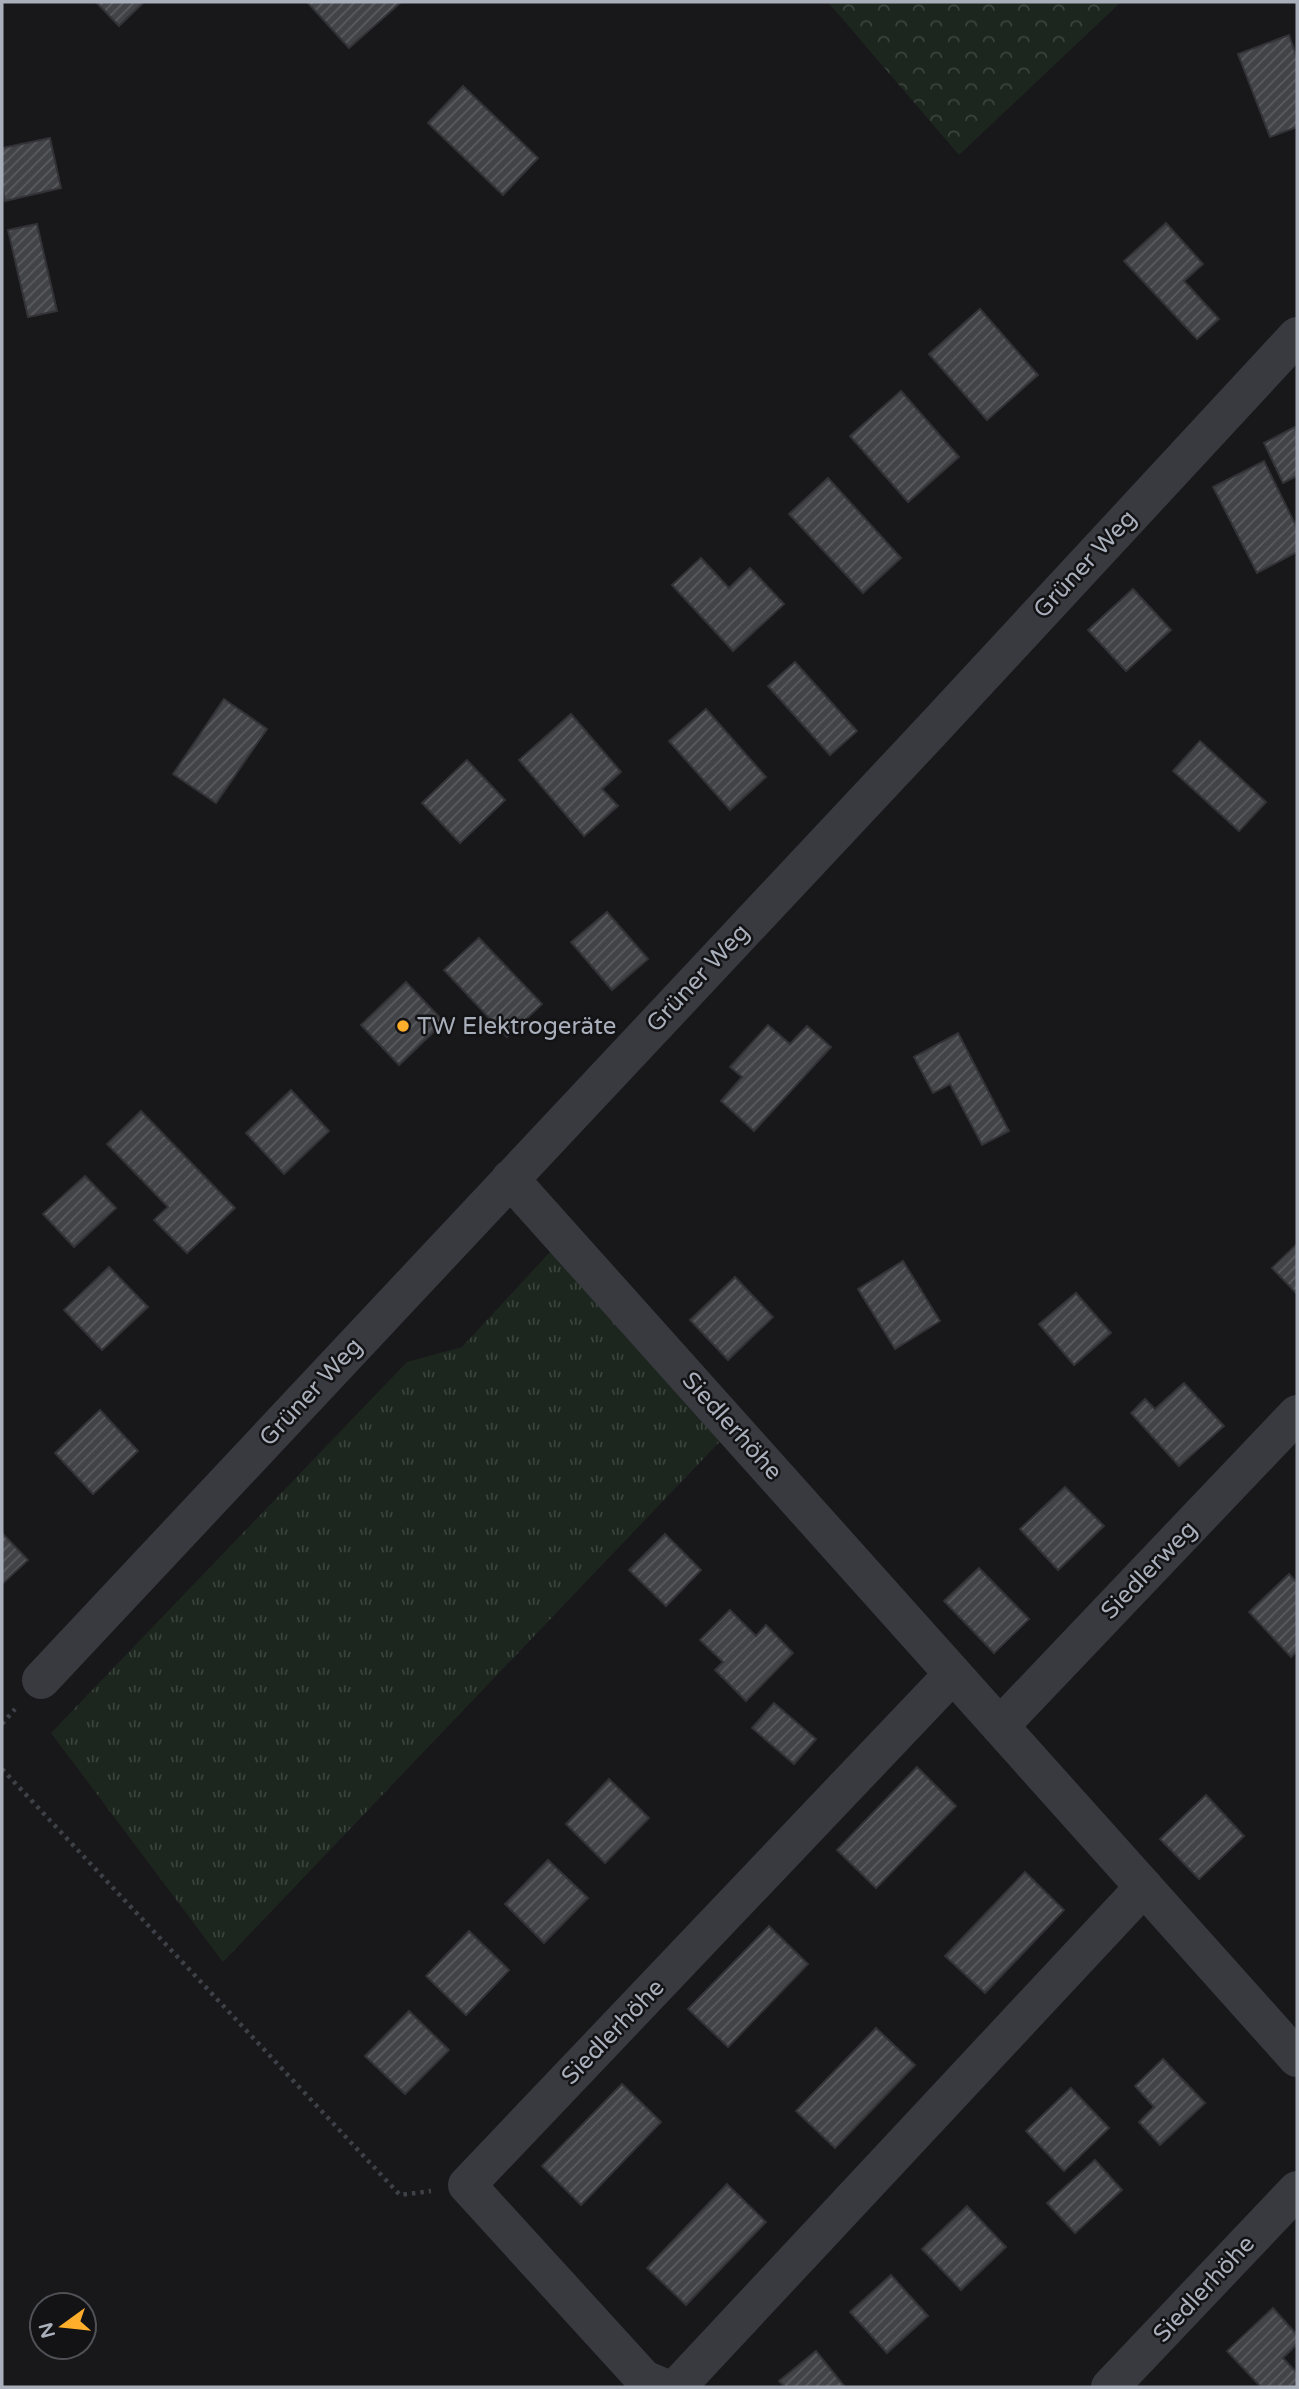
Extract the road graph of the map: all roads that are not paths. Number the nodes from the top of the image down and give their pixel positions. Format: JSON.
{"nodes":[{"id":1,"x":1297,"y":336,"type":"edge"},
{"id":2,"x":510,"y":1179,"type":"junction"},
{"id":3,"x":1297,"y":1414,"type":"edge"},
{"id":4,"x":954,"y":1674,"type":"junction"},
{"id":5,"x":41,"y":1680,"type":"dead end"},
{"id":6,"x":1000,"y":1726,"type":"junction"},
{"id":7,"x":1144,"y":1886,"type":"junction"},
{"id":8,"x":1297,"y":2057,"type":"edge"},
{"id":9,"x":1297,"y":2190,"type":"edge"},
{"id":10,"x":663,"y":2387,"type":"edge"},
{"id":11,"x":677,"y":2387,"type":"edge"},
{"id":12,"x":1111,"y":2387,"type":"edge"}],
"edges":[{"from":1,"to":2,"type":"street","name":"Grüner Weg"},
{"from":2,"to":4,"type":"street","name":"Siedlerhöhe"},
{"from":2,"to":5,"type":"street","name":"Grüner Weg"},
{"from":3,"to":6,"type":"street","name":"Siedlerweg"},
{"from":4,"to":6,"type":"street","name":"Siedlerhöhe"},
{"from":4,"to":10,"type":"street","name":"Siedlerhöhe"},
{"from":6,"to":7,"type":"street","name":"Siedlerhöhe"},
{"from":7,"to":8,"type":"street","name":"Siedlerhöhe"},
{"from":7,"to":11,"type":"street"},
{"from":9,"to":12,"type":"street","name":"Siedlerhöhe"}]}
